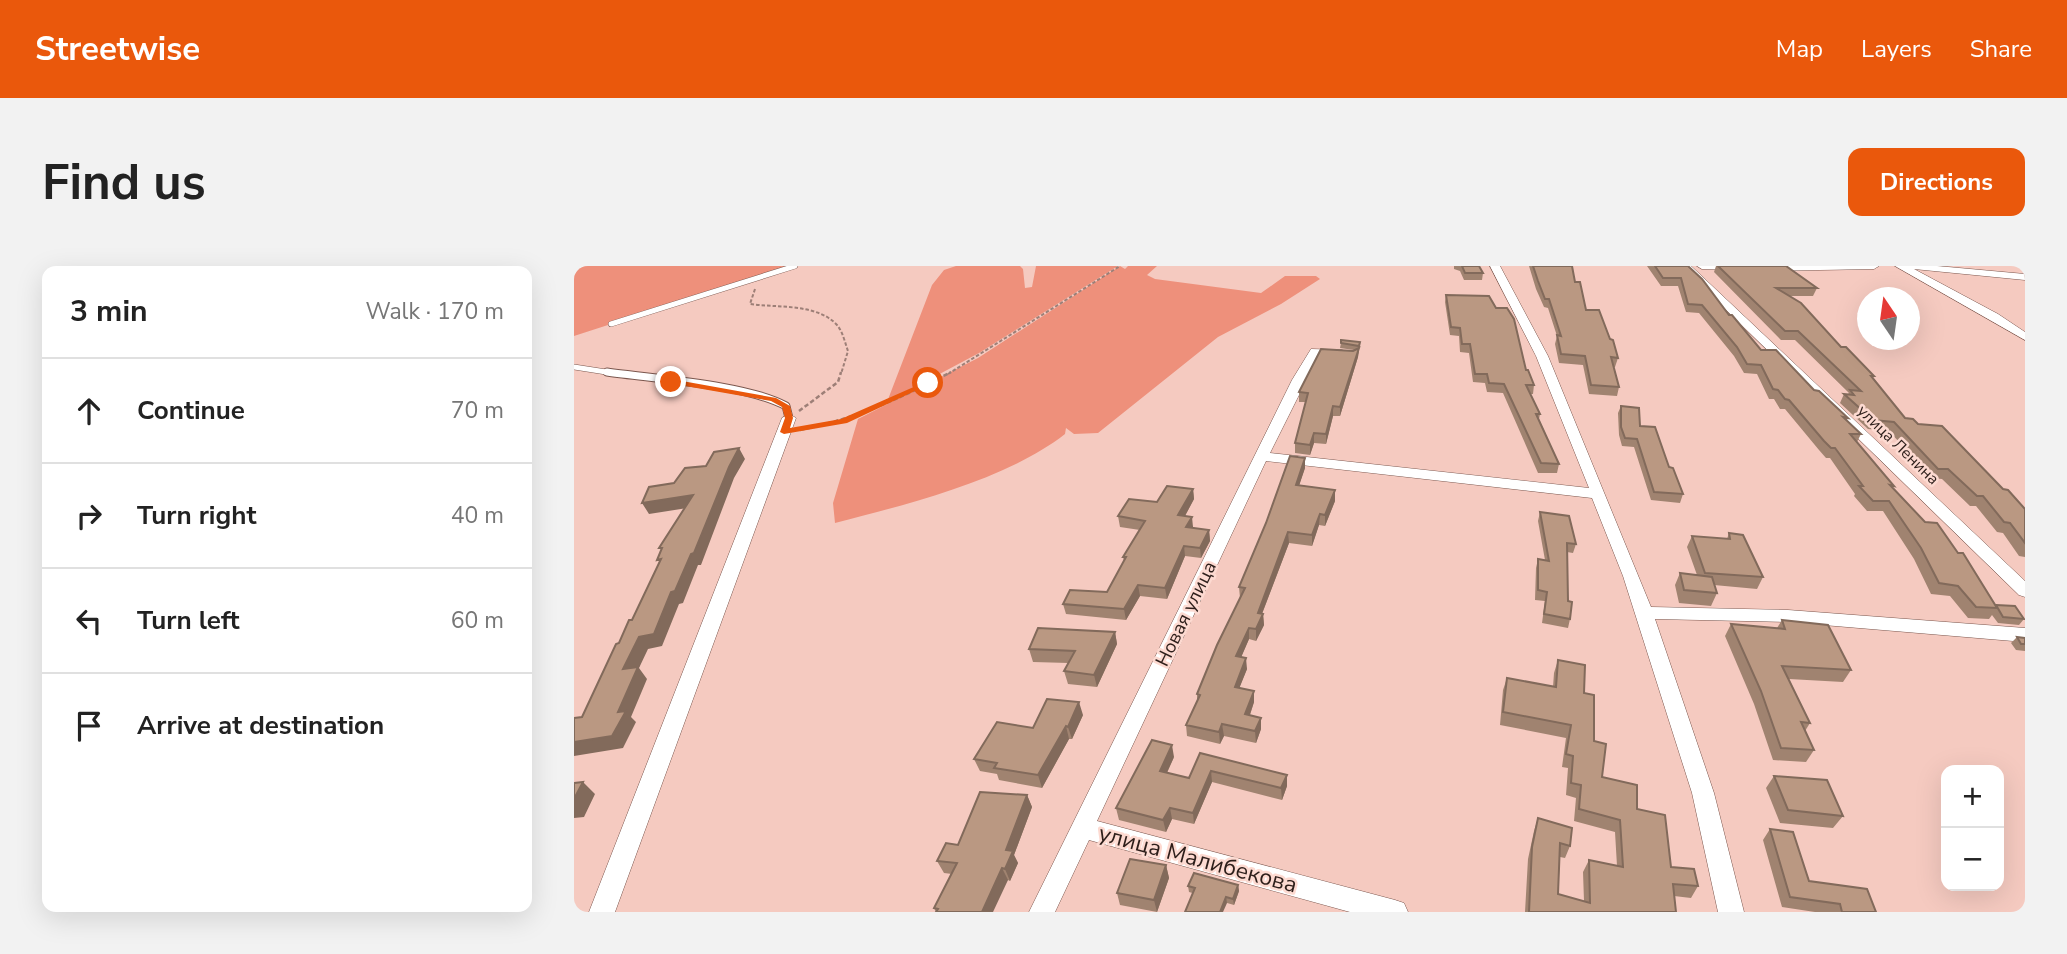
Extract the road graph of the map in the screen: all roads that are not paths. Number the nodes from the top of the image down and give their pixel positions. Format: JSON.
{"nodes":[{"id":1,"x":795,"y":266,"type":"edge"},
{"id":2,"x":1495,"y":266,"type":"edge"},
{"id":3,"x":1686,"y":266,"type":"edge"},
{"id":4,"x":1702,"y":266,"type":"edge"},
{"id":5,"x":1874,"y":266,"type":"edge"},
{"id":6,"x":1900,"y":266,"type":"edge"},
{"id":7,"x":1908,"y":266,"type":"edge"},
{"id":8,"x":2025,"y":277,"type":"edge"},
{"id":9,"x":611,"y":324,"type":"dead end"},
{"id":10,"x":2025,"y":337,"type":"edge"},
{"id":11,"x":1353,"y":354,"type":"edge"},
{"id":12,"x":574,"y":367,"type":"edge"},
{"id":13,"x":787,"y":425,"type":"joint"},
{"id":14,"x":1261,"y":456,"type":"junction"},
{"id":15,"x":1599,"y":494,"type":"junction"},
{"id":16,"x":2025,"y":591,"type":"edge"},
{"id":17,"x":1644,"y":613,"type":"junction"},
{"id":18,"x":2025,"y":635,"type":"edge"},
{"id":19,"x":1083,"y":828,"type":"junction"},
{"id":20,"x":601,"y":912,"type":"edge"},
{"id":21,"x":1042,"y":912,"type":"edge"},
{"id":22,"x":1395,"y":912,"type":"edge"},
{"id":23,"x":1731,"y":912,"type":"edge"}],
"edges":[{"from":1,"to":9,"type":"lane"},
{"from":2,"to":15,"type":"street"},
{"from":3,"to":16,"type":"street","name":"улица Ленина"},
{"from":4,"to":5,"type":"street"},
{"from":6,"to":10,"type":"street"},
{"from":7,"to":8,"type":"street"},
{"from":11,"to":14,"type":"street","name":"Новая улица"},
{"from":12,"to":13,"type":"lane"},
{"from":13,"to":20,"type":"street"},
{"from":14,"to":15,"type":"street"},
{"from":14,"to":19,"type":"street","name":"Новая улица"},
{"from":15,"to":17,"type":"street"},
{"from":17,"to":18,"type":"street"},
{"from":17,"to":23,"type":"street"},
{"from":19,"to":21,"type":"street","name":"Новая улица"},
{"from":19,"to":22,"type":"street","name":"улица Малибекова"}]}
